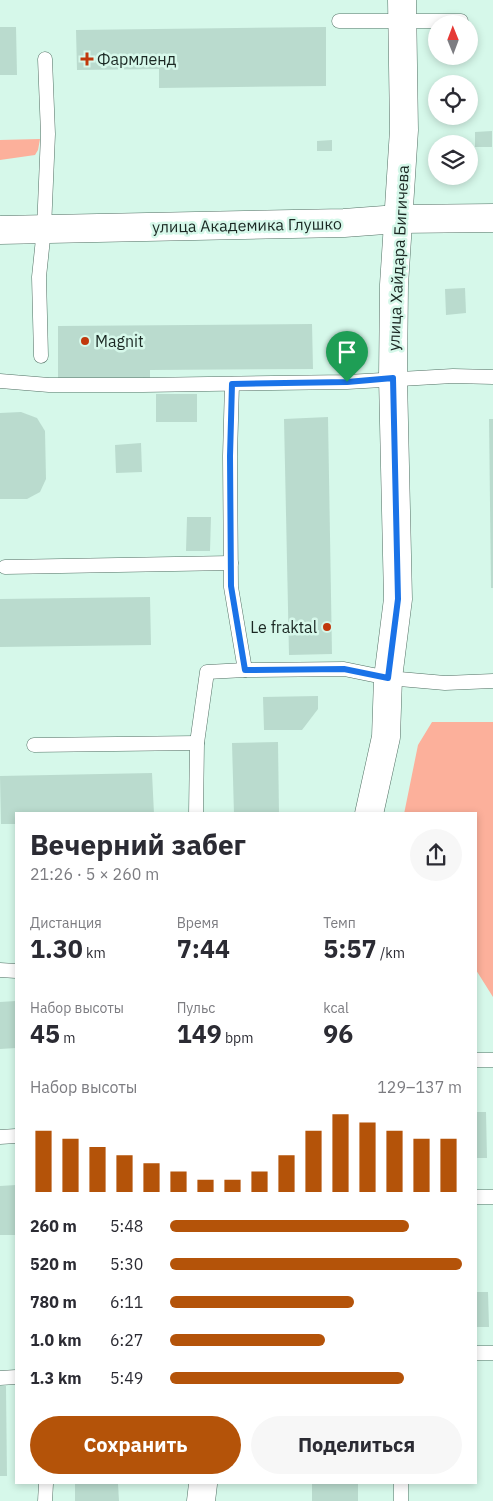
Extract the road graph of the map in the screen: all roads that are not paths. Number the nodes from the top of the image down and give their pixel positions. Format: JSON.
{"nodes":[{"id":1,"x":402,"y":11,"type":"edge"},
{"id":2,"x":428,"y":16,"type":"edge"},
{"id":3,"x":339,"y":20,"type":"dead end"},
{"id":4,"x":45,"y":59,"type":"dead end"},
{"id":5,"x":493,"y":218,"type":"edge"},
{"id":6,"x":398,"y":220,"type":"junction"},
{"id":7,"x":0,"y":230,"type":"edge"},
{"id":8,"x":44,"y":230,"type":"junction"},
{"id":9,"x":41,"y":356,"type":"dead end"},
{"id":10,"x":493,"y":377,"type":"edge"},
{"id":11,"x":393,"y":378,"type":"junction"},
{"id":12,"x":0,"y":381,"type":"edge"},
{"id":13,"x":232,"y":384,"type":"junction"},
{"id":14,"x":231,"y":563,"type":"junction"},
{"id":15,"x":5,"y":567,"type":"dead end"},
{"id":16,"x":245,"y":670,"type":"junction"},
{"id":17,"x":388,"y":678,"type":"junction"},
{"id":18,"x":493,"y":681,"type":"edge"},
{"id":19,"x":197,"y":742,"type":"junction"},
{"id":20,"x":34,"y":745,"type":"dead end"},
{"id":21,"x":196,"y":812,"type":"edge"},
{"id":22,"x":368,"y":812,"type":"edge"},
{"id":23,"x":0,"y":970,"type":"edge"},
{"id":24,"x":15,"y":971,"type":"edge"},
{"id":25,"x":477,"y":1060,"type":"edge"},
{"id":26,"x":493,"y":1060,"type":"edge"},
{"id":27,"x":0,"y":1136,"type":"edge"},
{"id":28,"x":15,"y":1136,"type":"edge"},
{"id":29,"x":477,"y":1197,"type":"edge"},
{"id":30,"x":493,"y":1197,"type":"edge"},
{"id":31,"x":477,"y":1353,"type":"edge"},
{"id":32,"x":493,"y":1353,"type":"edge"},
{"id":33,"x":15,"y":1377,"type":"edge"},
{"id":34,"x":0,"y":1378,"type":"edge"},
{"id":35,"x":46,"y":1484,"type":"edge"},
{"id":36,"x":203,"y":1484,"type":"edge"},
{"id":37,"x":401,"y":1484,"type":"edge"},
{"id":38,"x":45,"y":1501,"type":"edge"},
{"id":39,"x":201,"y":1501,"type":"edge"},
{"id":40,"x":400,"y":1501,"type":"edge"}],
"edges":[{"from":1,"to":2,"type":"lane"},
{"from":1,"to":3,"type":"lane"},
{"from":1,"to":6,"type":"street","name":"улица Хайдара Бигичева"},
{"from":4,"to":8,"type":"lane"},
{"from":5,"to":6,"type":"street","name":"улица Академика Глушко"},
{"from":6,"to":8,"type":"street","name":"улица Академика Глушко"},
{"from":6,"to":11,"type":"street","name":"улица Хайдара Бигичева"},
{"from":7,"to":8,"type":"street","name":"улица Академика Глушко"},
{"from":8,"to":9,"type":"lane"},
{"from":10,"to":11,"type":"lane"},
{"from":11,"to":13,"type":"lane"},
{"from":11,"to":17,"type":"street","name":"улица Хайдара Бигичева"},
{"from":12,"to":13,"type":"lane"},
{"from":13,"to":14,"type":"lane"},
{"from":14,"to":15,"type":"lane"},
{"from":14,"to":16,"type":"lane"},
{"from":16,"to":17,"type":"lane"},
{"from":16,"to":19,"type":"lane"},
{"from":17,"to":18,"type":"lane"},
{"from":17,"to":22,"type":"street","name":"улица Хайдара Бигичева"},
{"from":19,"to":20,"type":"lane"},
{"from":19,"to":21,"type":"lane"},
{"from":23,"to":24,"type":"lane"},
{"from":25,"to":26,"type":"lane"},
{"from":27,"to":28,"type":"lane"},
{"from":29,"to":30,"type":"lane"},
{"from":31,"to":32,"type":"lane"},
{"from":33,"to":34,"type":"lane"},
{"from":35,"to":38,"type":"lane"},
{"from":36,"to":39,"type":"street"},
{"from":37,"to":40,"type":"lane"}]}
